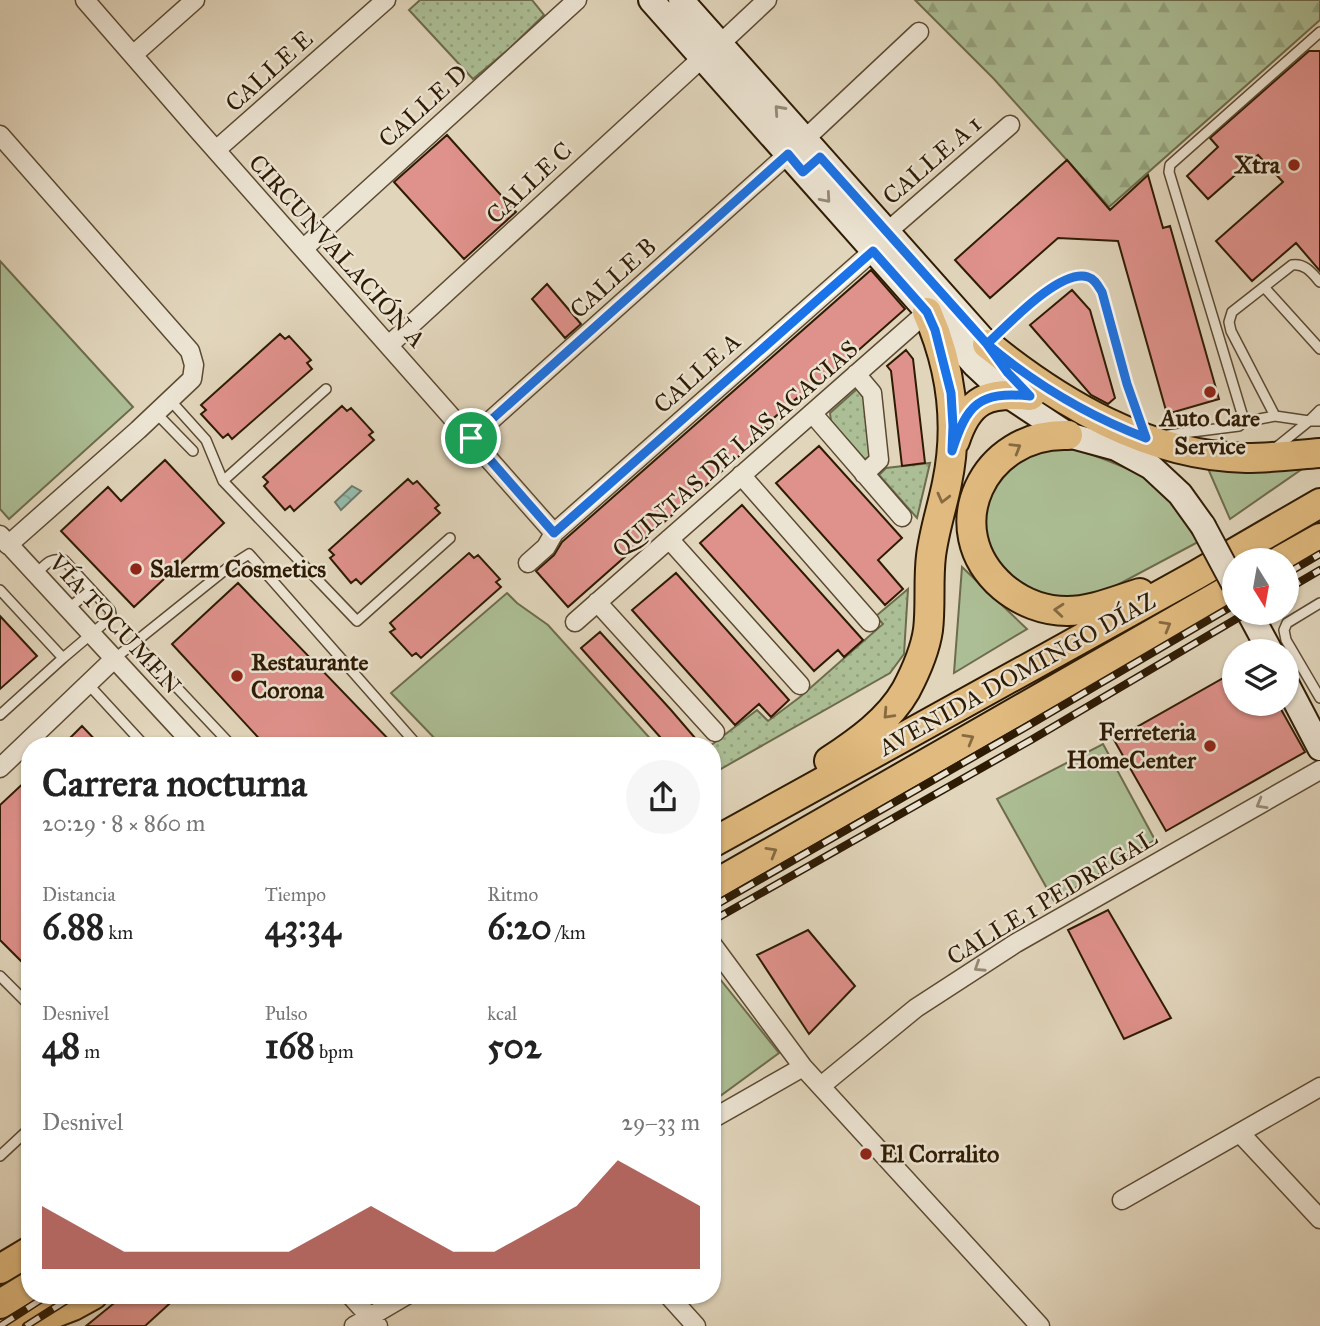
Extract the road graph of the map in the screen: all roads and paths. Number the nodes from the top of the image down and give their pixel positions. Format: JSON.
{"nodes":[{"id":1,"x":85,"y":0,"type":"edge"},
{"id":2,"x":195,"y":0,"type":"edge"},
{"id":3,"x":386,"y":0,"type":"edge"},
{"id":4,"x":577,"y":0,"type":"edge"},
{"id":5,"x":651,"y":0,"type":"edge"},
{"id":6,"x":681,"y":0,"type":"edge"},
{"id":7,"x":768,"y":0,"type":"edge"},
{"id":8,"x":919,"y":32,"type":"dead end"},
{"id":9,"x":1320,"y":32,"type":"edge"},
{"id":10,"x":711,"y":51,"type":"junction"},
{"id":11,"x":133,"y":55,"type":"junction"},
{"id":12,"x":1010,"y":125,"type":"dead end"},
{"id":13,"x":0,"y":135,"type":"edge"},
{"id":14,"x":216,"y":150,"type":"junction"},
{"id":15,"x":804,"y":156,"type":"junction"},
{"id":16,"x":880,"y":241,"type":"junction"},
{"id":17,"x":303,"y":249,"type":"junction"},
{"id":18,"x":1320,"y":282,"type":"edge"},
{"id":19,"x":1264,"y":287,"type":"junction"},
{"id":20,"x":927,"y":312,"type":"junction"},
{"id":21,"x":947,"y":333,"type":"junction"},
{"id":22,"x":389,"y":345,"type":"junction"},
{"id":23,"x":978,"y":346,"type":"junction"},
{"id":24,"x":1320,"y":349,"type":"edge"},
{"id":25,"x":856,"y":374,"type":"junction"},
{"id":26,"x":327,"y":388,"type":"dead end"},
{"id":27,"x":1018,"y":395,"type":"junction"},
{"id":28,"x":170,"y":400,"type":"junction"},
{"id":29,"x":1320,"y":410,"type":"edge"},
{"id":30,"x":156,"y":413,"type":"junction"},
{"id":31,"x":812,"y":413,"type":"junction"},
{"id":32,"x":1275,"y":416,"type":"junction"},
{"id":33,"x":1309,"y":421,"type":"junction"},
{"id":34,"x":1320,"y":421,"type":"edge"},
{"id":35,"x":1243,"y":422,"type":"junction"},
{"id":36,"x":1073,"y":437,"type":"junction"},
{"id":37,"x":471,"y":438,"type":"junction"},
{"id":38,"x":1146,"y":438,"type":"junction"},
{"id":39,"x":193,"y":451,"type":"dead end"},
{"id":40,"x":952,"y":451,"type":"junction"},
{"id":41,"x":1320,"y":453,"type":"edge"},
{"id":42,"x":1263,"y":457,"type":"junction"},
{"id":43,"x":864,"y":474,"type":"junction"},
{"id":44,"x":741,"y":475,"type":"junction"},
{"id":45,"x":223,"y":481,"type":"junction"},
{"id":46,"x":1320,"y":503,"type":"edge"},
{"id":47,"x":902,"y":517,"type":"dead end"},
{"id":48,"x":554,"y":533,"type":"junction"},
{"id":49,"x":450,"y":538,"type":"dead end"},
{"id":50,"x":669,"y":538,"type":"junction"},
{"id":51,"x":1320,"y":538,"type":"edge"},
{"id":52,"x":4,"y":540,"type":"edge"},
{"id":53,"x":1299,"y":550,"type":"edge"},
{"id":54,"x":528,"y":563,"type":"dead end"},
{"id":55,"x":1222,"y":563,"type":"edge"},
{"id":56,"x":36,"y":574,"type":"junction"},
{"id":57,"x":1196,"y":575,"type":"junction"},
{"id":58,"x":0,"y":590,"type":"edge"},
{"id":59,"x":91,"y":590,"type":"junction"},
{"id":60,"x":1222,"y":593,"type":"edge"},
{"id":61,"x":597,"y":603,"type":"junction"},
{"id":62,"x":1320,"y":603,"type":"edge"},
{"id":63,"x":68,"y":609,"type":"junction"},
{"id":64,"x":575,"y":622,"type":"dead end"},
{"id":65,"x":870,"y":622,"type":"dead end"},
{"id":66,"x":91,"y":634,"type":"junction"},
{"id":67,"x":135,"y":643,"type":"junction"},
{"id":68,"x":63,"y":657,"type":"junction"},
{"id":69,"x":114,"y":659,"type":"junction"},
{"id":70,"x":88,"y":684,"type":"junction"},
{"id":71,"x":800,"y":685,"type":"dead end"},
{"id":72,"x":1320,"y":698,"type":"edge"},
{"id":73,"x":1299,"y":708,"type":"edge"},
{"id":74,"x":0,"y":715,"type":"edge"},
{"id":75,"x":715,"y":732,"type":"dead end"},
{"id":76,"x":32,"y":737,"type":"edge"},
{"id":77,"x":137,"y":737,"type":"edge"},
{"id":78,"x":187,"y":737,"type":"edge"},
{"id":79,"x":224,"y":737,"type":"edge"},
{"id":80,"x":410,"y":737,"type":"edge"},
{"id":81,"x":21,"y":748,"type":"edge"},
{"id":82,"x":1320,"y":748,"type":"edge"},
{"id":83,"x":0,"y":768,"type":"edge"},
{"id":84,"x":1320,"y":770,"type":"edge"},
{"id":85,"x":721,"y":834,"type":"edge"},
{"id":86,"x":721,"y":836,"type":"edge"},
{"id":87,"x":721,"y":883,"type":"edge"},
{"id":88,"x":721,"y":956,"type":"edge"},
{"id":89,"x":0,"y":976,"type":"edge"},
{"id":90,"x":21,"y":997,"type":"edge"},
{"id":91,"x":803,"y":1067,"type":"junction"},
{"id":92,"x":821,"y":1086,"type":"junction"},
{"id":93,"x":1320,"y":1087,"type":"edge"},
{"id":94,"x":721,"y":1114,"type":"edge"},
{"id":95,"x":1240,"y":1133,"type":"junction"},
{"id":96,"x":21,"y":1136,"type":"edge"},
{"id":97,"x":0,"y":1156,"type":"edge"},
{"id":98,"x":1122,"y":1200,"type":"dead end"},
{"id":99,"x":1320,"y":1219,"type":"edge"},
{"id":100,"x":21,"y":1291,"type":"edge"},
{"id":101,"x":0,"y":1304,"type":"edge"},
{"id":102,"x":77,"y":1304,"type":"edge"},
{"id":103,"x":355,"y":1304,"type":"edge"},
{"id":104,"x":394,"y":1304,"type":"edge"},
{"id":105,"x":676,"y":1304,"type":"edge"},
{"id":106,"x":367,"y":1323,"type":"edge"},
{"id":107,"x":21,"y":1326,"type":"edge"},
{"id":108,"x":696,"y":1326,"type":"edge"},
{"id":109,"x":1040,"y":1326,"type":"edge"}],
"edges":[{"from":1,"to":11,"type":"street","name":"CIRCUNVALACIÓN A"},
{"from":2,"to":11,"type":"street"},
{"from":3,"to":14,"type":"street","name":"CALLE E"},
{"from":4,"to":17,"type":"street","name":"CALLE D"},
{"from":5,"to":10,"type":"street"},
{"from":6,"to":10,"type":"street"},
{"from":7,"to":10,"type":"street","name":"CALLE C"},
{"from":8,"to":15,"type":"street","name":"CALLE B"},
{"from":9,"to":35,"type":"lane"},
{"from":10,"to":15,"type":"street"},
{"from":10,"to":22,"type":"street","name":"CALLE C"},
{"from":11,"to":14,"type":"street","name":"CIRCUNVALACIÓN A"},
{"from":12,"to":16,"type":"street","name":"CALLE A 1"},
{"from":13,"to":28,"type":"street"},
{"from":14,"to":17,"type":"street","name":"CIRCUNVALACIÓN A"},
{"from":15,"to":16,"type":"street"},
{"from":15,"to":37,"type":"street","name":"CALLE B"},
{"from":16,"to":20,"type":"street"},
{"from":16,"to":23,"type":"street"},
{"from":16,"to":48,"type":"street","name":"CALLE A"},
{"from":17,"to":22,"type":"street","name":"CIRCUNVALACIÓN A"},
{"from":18,"to":19,"type":"lane"},
{"from":19,"to":24,"type":"lane"},
{"from":19,"to":32,"type":"lane"},
{"from":20,"to":21,"type":"street"},
{"from":20,"to":25,"type":"street","name":"QUINTAS DE LAS ACACIAS"},
{"from":20,"to":40,"type":"main road"},
{"from":21,"to":23,"type":"lane"},
{"from":21,"to":27,"type":"street"},
{"from":22,"to":37,"type":"street","name":"CIRCUNVALACIÓN A"},
{"from":23,"to":27,"type":"street"},
{"from":23,"to":38,"type":"main road"},
{"from":23,"to":38,"type":"lane"},
{"from":25,"to":31,"type":"street","name":"QUINTAS DE LAS ACACIAS"},
{"from":25,"to":43,"type":"street"},
{"from":26,"to":45,"type":"lane"},
{"from":27,"to":36,"type":"street"},
{"from":27,"to":40,"type":"main road"},
{"from":28,"to":30,"type":"street"},
{"from":28,"to":45,"type":"lane"},
{"from":29,"to":33,"type":"lane"},
{"from":30,"to":39,"type":"lane"},
{"from":30,"to":52,"type":"street"},
{"from":31,"to":43,"type":"street"},
{"from":31,"to":44,"type":"street","name":"QUINTAS DE LAS ACACIAS"},
{"from":32,"to":33,"type":"lane"},
{"from":32,"to":35,"type":"lane"},
{"from":33,"to":34,"type":"lane"},
{"from":33,"to":42,"type":"lane"},
{"from":35,"to":38,"type":"lane"},
{"from":36,"to":55,"type":"street","bridge":true},
{"from":57,"to":36,"type":"main road","one_way":true},
{"from":37,"to":48,"type":"street","name":"CIRCUNVALACIÓN A"},
{"from":38,"to":42,"type":"main road"},
{"from":40,"to":85,"type":"main road","one_way":true},
{"from":41,"to":42,"type":"main road"},
{"from":43,"to":47,"type":"street"},
{"from":44,"to":50,"type":"street","name":"QUINTAS DE LAS ACACIAS"},
{"from":44,"to":65,"type":"street"},
{"from":45,"to":49,"type":"lane"},
{"from":46,"to":57,"type":"main road","name":"AVENIDA DOMINGO DÍAZ"},
{"from":48,"to":54,"type":"street","name":"CALLE A"},
{"from":50,"to":61,"type":"street","name":"QUINTAS DE LAS ACACIAS"},
{"from":50,"to":71,"type":"street"},
{"from":51,"to":53,"type":"main road"},
{"from":52,"to":56,"type":"street","name":"VÍA TOCUMEN"},
{"from":56,"to":59,"type":"lane"},
{"from":56,"to":63,"type":"street","name":"VÍA TOCUMEN"},
{"from":57,"to":86,"type":"main road","name":"AVENIDA DOMINGO DÍAZ"},
{"from":58,"to":68,"type":"lane"},
{"from":59,"to":63,"type":"lane"},
{"from":59,"to":66,"type":"lane"},
{"from":87,"to":60,"type":"main road","name":"AVENIDA DOMINGO DÍAZ","one_way":true},
{"from":61,"to":64,"type":"street","name":"QUINTAS DE LAS ACACIAS"},
{"from":61,"to":75,"type":"street"},
{"from":62,"to":72,"type":"lane"},
{"from":63,"to":66,"type":"street","name":"VÍA TOCUMEN"},
{"from":66,"to":68,"type":"lane"},
{"from":66,"to":69,"type":"street","name":"VÍA TOCUMEN"},
{"from":67,"to":69,"type":"lane"},
{"from":67,"to":79,"type":"lane"},
{"from":67,"to":80,"type":"lane"},
{"from":68,"to":74,"type":"lane"},
{"from":69,"to":70,"type":"street"},
{"from":69,"to":78,"type":"street","name":"VÍA TOCUMEN"},
{"from":70,"to":76,"type":"street"},
{"from":70,"to":77,"type":"lane"},
{"from":73,"to":82,"type":"street"},
{"from":81,"to":83,"type":"street"},
{"from":84,"to":92,"type":"street","name":"CALLE 1 PEDREGAL","one_way":true},
{"from":88,"to":91,"type":"street"},
{"from":89,"to":90,"type":"lane"},
{"from":91,"to":92,"type":"street"},
{"from":91,"to":94,"type":"street"},
{"from":92,"to":109,"type":"street"},
{"from":93,"to":95,"type":"street"},
{"from":95,"to":98,"type":"street"},
{"from":95,"to":99,"type":"street"},
{"from":96,"to":97,"type":"lane"},
{"from":100,"to":101,"type":"main road"},
{"from":102,"to":107,"type":"main road"},
{"from":103,"to":106,"type":"street"},
{"from":104,"to":106,"type":"street"},
{"from":105,"to":108,"type":"street"}]}
